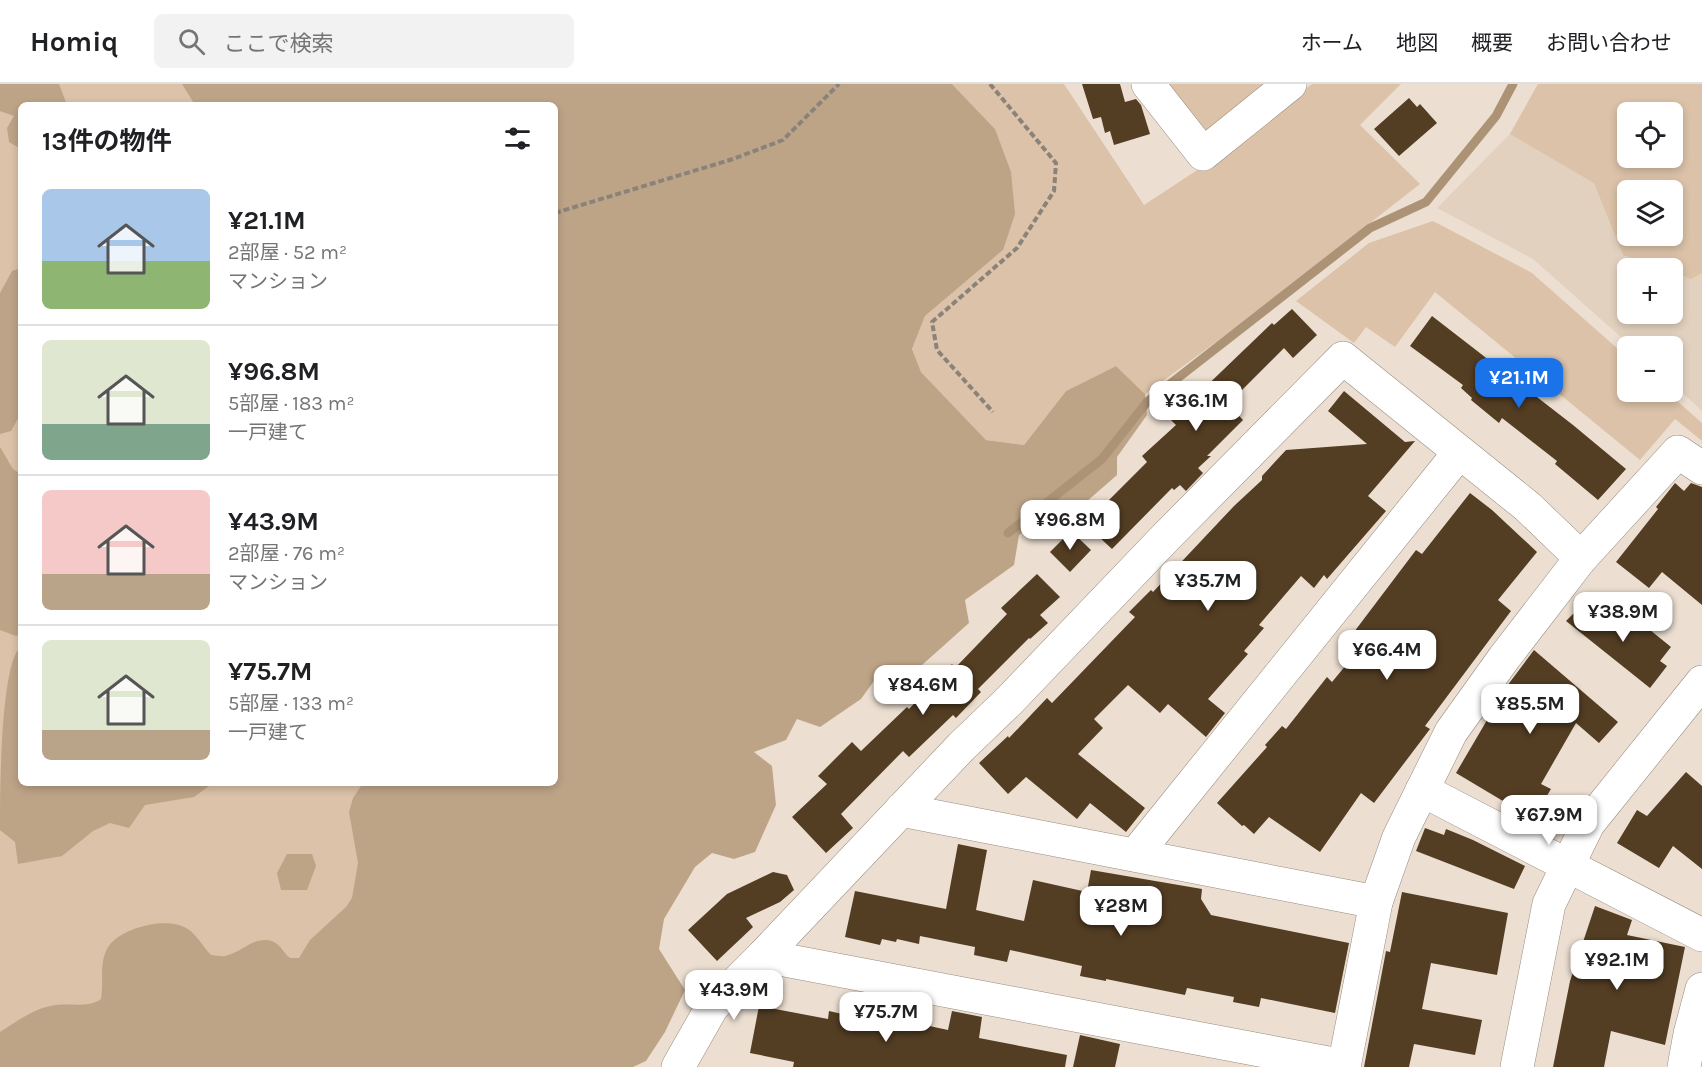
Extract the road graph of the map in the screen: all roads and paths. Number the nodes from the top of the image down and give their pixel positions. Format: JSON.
{"nodes":[{"id":1,"x":839,"y":84,"type":"edge"},
{"id":2,"x":990,"y":84,"type":"edge"},
{"id":3,"x":1148,"y":84,"type":"edge"},
{"id":4,"x":1290,"y":84,"type":"edge"},
{"id":5,"x":558,"y":212,"type":"edge"},
{"id":6,"x":993,"y":412,"type":"dead end"},
{"id":7,"x":1460,"y":453,"type":"junction"},
{"id":8,"x":1702,"y":468,"type":"edge"},
{"id":9,"x":1581,"y":558,"type":"junction"},
{"id":10,"x":1702,"y":682,"type":"edge"},
{"id":11,"x":1422,"y":790,"type":"junction"},
{"id":12,"x":901,"y":810,"type":"junction"},
{"id":13,"x":1135,"y":855,"type":"junction"},
{"id":14,"x":1568,"y":867,"type":"junction"},
{"id":15,"x":1376,"y":902,"type":"junction"},
{"id":16,"x":1702,"y":935,"type":"edge"},
{"id":17,"x":763,"y":956,"type":"junction"},
{"id":18,"x":1702,"y":988,"type":"edge"},
{"id":19,"x":1344,"y":1066,"type":"edge"},
{"id":20,"x":678,"y":1067,"type":"edge"},
{"id":21,"x":1517,"y":1067,"type":"edge"},
{"id":22,"x":1684,"y":1067,"type":"edge"}],
"edges":[{"from":1,"to":5,"type":"path"},
{"from":2,"to":6,"type":"path"},
{"from":3,"to":4,"type":"street"},
{"from":7,"to":9,"type":"street"},
{"from":7,"to":12,"type":"street"},
{"from":7,"to":13,"type":"street"},
{"from":8,"to":9,"type":"street"},
{"from":9,"to":11,"type":"street"},
{"from":10,"to":14,"type":"street"},
{"from":11,"to":14,"type":"street"},
{"from":11,"to":15,"type":"street"},
{"from":12,"to":13,"type":"street"},
{"from":12,"to":17,"type":"street"},
{"from":13,"to":15,"type":"street"},
{"from":14,"to":16,"type":"street"},
{"from":14,"to":21,"type":"street"},
{"from":15,"to":19,"type":"street"},
{"from":17,"to":19,"type":"street"},
{"from":17,"to":20,"type":"street"},
{"from":18,"to":22,"type":"street"}]}
